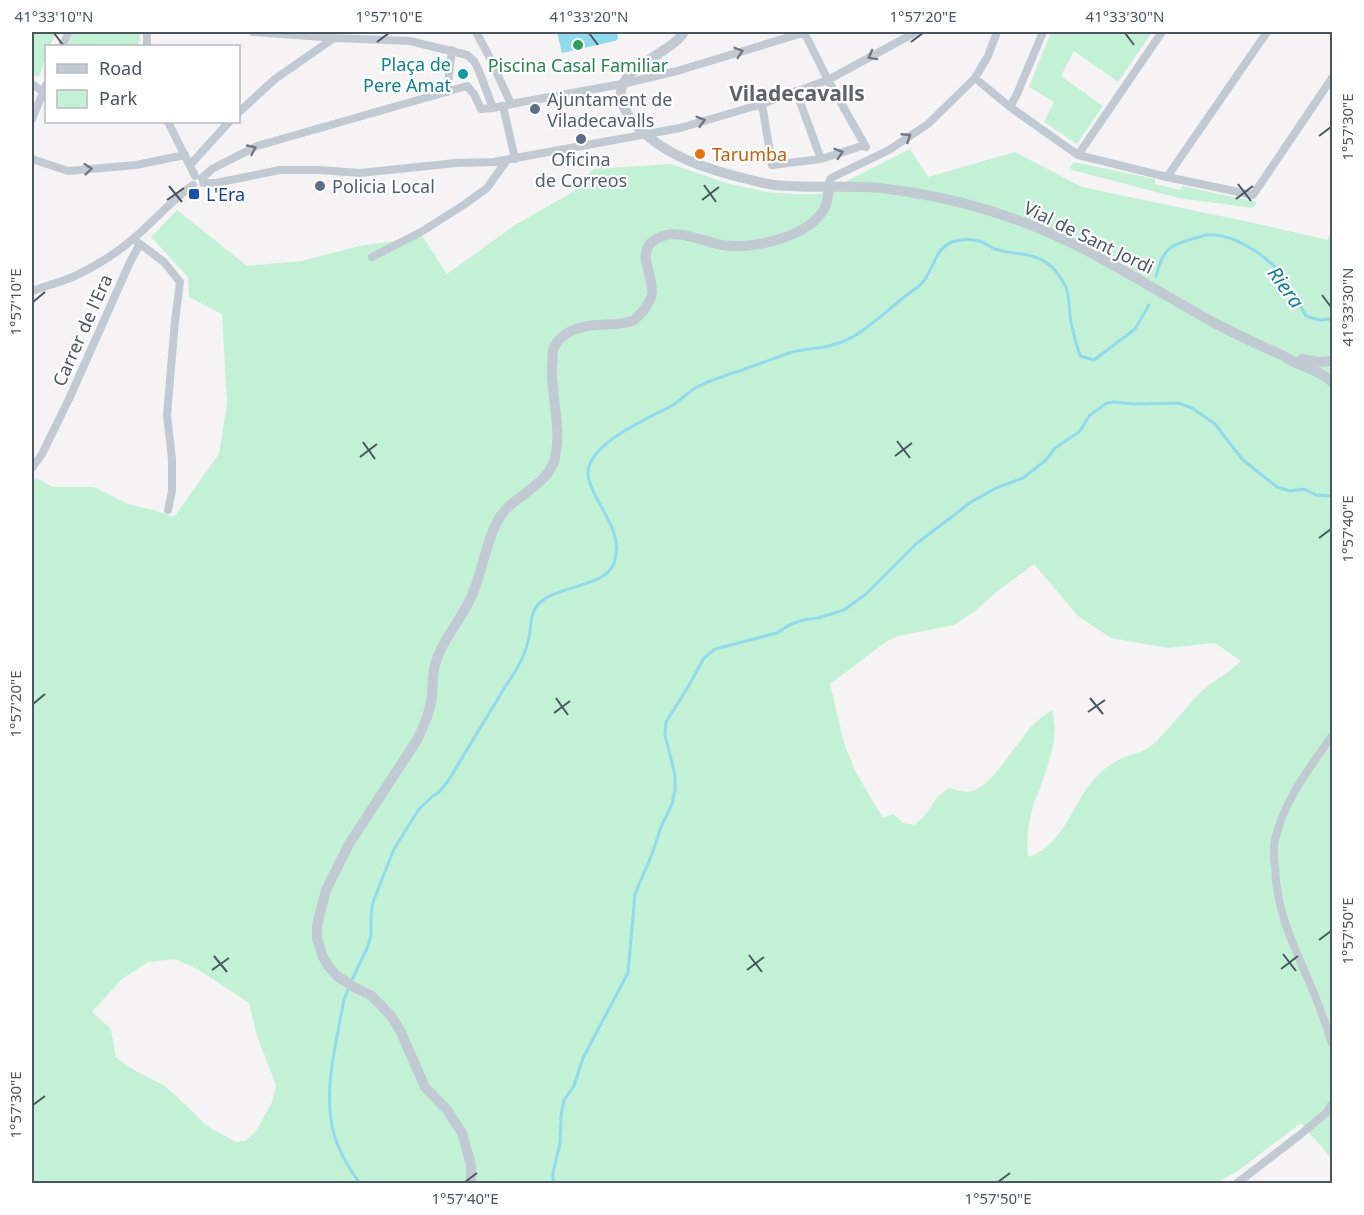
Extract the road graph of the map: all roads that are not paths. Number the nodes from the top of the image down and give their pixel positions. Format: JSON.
{"nodes":[{"id":1,"x":253,"y":32,"type":"edge"},
{"id":2,"x":476,"y":32,"type":"edge"},
{"id":3,"x":684,"y":32,"type":"edge"},
{"id":4,"x":805,"y":32,"type":"edge"},
{"id":5,"x":916,"y":32,"type":"edge"},
{"id":6,"x":997,"y":32,"type":"edge"},
{"id":7,"x":1043,"y":32,"type":"edge"},
{"id":8,"x":1162,"y":32,"type":"edge"},
{"id":9,"x":1267,"y":32,"type":"edge"},
{"id":10,"x":334,"y":38,"type":"junction"},
{"id":11,"x":452,"y":50,"type":"junction"},
{"id":12,"x":975,"y":78,"type":"junction"},
{"id":13,"x":1332,"y":78,"type":"edge"},
{"id":14,"x":828,"y":80,"type":"junction"},
{"id":15,"x":32,"y":84,"type":"edge"},
{"id":16,"x":622,"y":84,"type":"junction"},
{"id":17,"x":45,"y":90,"type":"edge"},
{"id":18,"x":796,"y":91,"type":"junction"},
{"id":19,"x":447,"y":92,"type":"junction"},
{"id":20,"x":762,"y":104,"type":"junction"},
{"id":21,"x":507,"y":105,"type":"junction"},
{"id":22,"x":1010,"y":107,"type":"junction"},
{"id":23,"x":493,"y":108,"type":"junction"},
{"id":24,"x":240,"y":110,"type":"edge"},
{"id":25,"x":32,"y":119,"type":"edge"},
{"id":26,"x":169,"y":123,"type":"edge"},
{"id":27,"x":228,"y":123,"type":"edge"},
{"id":28,"x":644,"y":134,"type":"junction"},
{"id":29,"x":865,"y":146,"type":"junction"},
{"id":30,"x":889,"y":150,"type":"junction"},
{"id":31,"x":185,"y":155,"type":"junction"},
{"id":32,"x":1078,"y":155,"type":"junction"},
{"id":33,"x":32,"y":159,"type":"edge"},
{"id":34,"x":821,"y":159,"type":"junction"},
{"id":35,"x":511,"y":160,"type":"junction"},
{"id":36,"x":190,"y":165,"type":"junction"},
{"id":37,"x":857,"y":167,"type":"junction"},
{"id":38,"x":1167,"y":177,"type":"junction"},
{"id":39,"x":198,"y":180,"type":"junction"},
{"id":40,"x":829,"y":187,"type":"junction"},
{"id":41,"x":137,"y":241,"type":"junction"},
{"id":42,"x":372,"y":257,"type":"dead end"},
{"id":43,"x":32,"y":291,"type":"edge"},
{"id":44,"x":1284,"y":356,"type":"junction"},
{"id":45,"x":1332,"y":361,"type":"edge"},
{"id":46,"x":1332,"y":372,"type":"edge"},
{"id":47,"x":1332,"y":382,"type":"edge"},
{"id":48,"x":32,"y":467,"type":"edge"},
{"id":49,"x":168,"y":510,"type":"dead end"},
{"id":50,"x":1332,"y":736,"type":"edge"},
{"id":51,"x":1332,"y":1043,"type":"edge"},
{"id":52,"x":1332,"y":1104,"type":"edge"},
{"id":53,"x":471,"y":1184,"type":"edge"},
{"id":54,"x":1236,"y":1184,"type":"edge"}],
"edges":[{"from":1,"to":10,"type":"street"},
{"from":2,"to":21,"type":"street"},
{"from":3,"to":16,"type":"street"},
{"from":4,"to":14,"type":"street"},
{"from":16,"to":4,"type":"street","one_way":true},
{"from":5,"to":14,"type":"street","one_way":true},
{"from":6,"to":12,"type":"street"},
{"from":7,"to":22,"type":"street"},
{"from":8,"to":32,"type":"street"},
{"from":9,"to":38,"type":"street"},
{"from":10,"to":11,"type":"street"},
{"from":10,"to":24,"type":"street"},
{"from":11,"to":19,"type":"street"},
{"from":11,"to":23,"type":"street"},
{"from":12,"to":22,"type":"street"},
{"from":30,"to":12,"type":"street","one_way":true},
{"from":13,"to":38,"type":"street"},
{"from":14,"to":18,"type":"street"},
{"from":14,"to":29,"type":"street"},
{"from":15,"to":17,"type":"street"},
{"from":16,"to":21,"type":"street"},
{"from":16,"to":28,"type":"street","name":"Vial de Sant Jordi"},
{"from":17,"to":25,"type":"street"},
{"from":18,"to":20,"type":"street"},
{"from":18,"to":34,"type":"street"},
{"from":19,"to":23,"type":"street"},
{"from":39,"to":19,"type":"street","one_way":true},
{"from":28,"to":20,"type":"street","one_way":true},
{"from":20,"to":34,"type":"street"},
{"from":21,"to":23,"type":"street"},
{"from":21,"to":35,"type":"street"},
{"from":22,"to":32,"type":"street"},
{"from":26,"to":31,"type":"street"},
{"from":27,"to":36,"type":"street"},
{"from":28,"to":35,"type":"street"},
{"from":28,"to":40,"type":"street","name":"Vial de Sant Jordi"},
{"from":29,"to":30,"type":"street"},
{"from":34,"to":29,"type":"street","one_way":true},
{"from":29,"to":37,"type":"street"},
{"from":30,"to":37,"type":"street"},
{"from":33,"to":31,"type":"street","one_way":true},
{"from":31,"to":36,"type":"street"},
{"from":32,"to":38,"type":"street"},
{"from":35,"to":39,"type":"street"},
{"from":35,"to":42,"type":"street"},
{"from":36,"to":39,"type":"street"},
{"from":37,"to":40,"type":"street"},
{"from":39,"to":41,"type":"street"},
{"from":40,"to":44,"type":"street","name":"Vial de Sant Jordi"},
{"from":40,"to":53,"type":"street"},
{"from":41,"to":43,"type":"street"},
{"from":41,"to":48,"type":"street","name":"Carrer de l'Era"},
{"from":41,"to":49,"type":"street"},
{"from":44,"to":45,"type":"street"},
{"from":44,"to":47,"type":"street"},
{"from":46,"to":47,"type":"street"},
{"from":50,"to":51,"type":"street"},
{"from":52,"to":54,"type":"street"}]}
